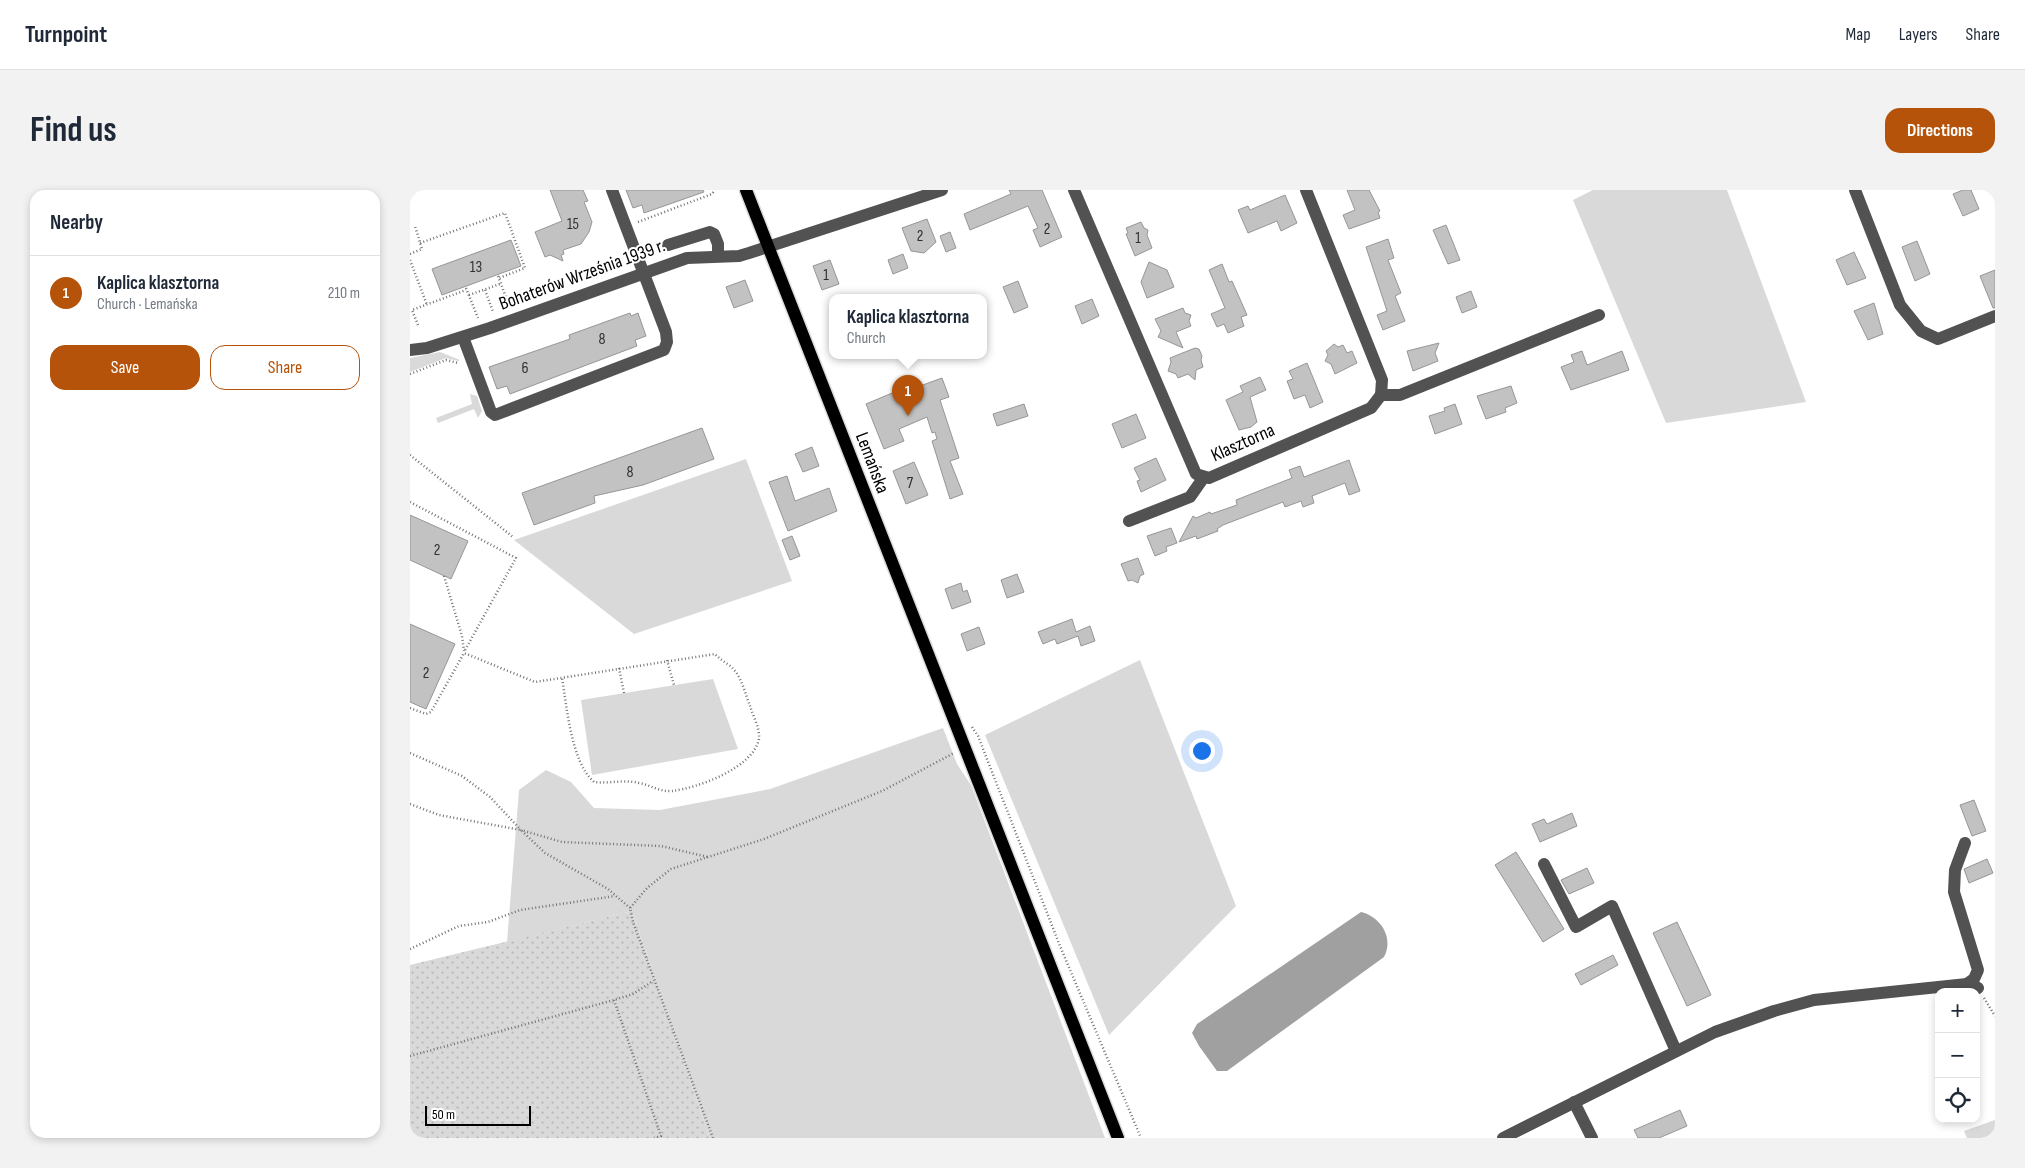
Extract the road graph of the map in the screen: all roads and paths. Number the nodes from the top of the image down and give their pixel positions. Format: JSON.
{"nodes":[{"id":1,"x":612,"y":190,"type":"edge"},
{"id":2,"x":715,"y":190,"type":"edge"},
{"id":3,"x":746,"y":190,"type":"edge"},
{"id":4,"x":942,"y":190,"type":"edge"},
{"id":5,"x":1074,"y":190,"type":"edge"},
{"id":6,"x":1306,"y":190,"type":"edge"},
{"id":7,"x":1855,"y":190,"type":"edge"},
{"id":8,"x":695,"y":195,"type":"dead end"},
{"id":9,"x":697,"y":200,"type":"junction"},
{"id":10,"x":672,"y":203,"type":"dead end"},
{"id":11,"x":674,"y":207,"type":"junction"},
{"id":12,"x":648,"y":212,"type":"dead end"},
{"id":13,"x":650,"y":217,"type":"junction"},
{"id":14,"x":634,"y":223,"type":"dead end"},
{"id":15,"x":415,"y":226,"type":"dead end"},
{"id":16,"x":420,"y":244,"type":"junction"},
{"id":17,"x":668,"y":245,"type":"dead end"},
{"id":18,"x":768,"y":247,"type":"junction"},
{"id":19,"x":410,"y":254,"type":"edge"},
{"id":20,"x":718,"y":255,"type":"junction"},
{"id":21,"x":410,"y":260,"type":"edge"},
{"id":22,"x":642,"y":272,"type":"junction"},
{"id":23,"x":501,"y":284,"type":"junction"},
{"id":24,"x":485,"y":290,"type":"junction"},
{"id":25,"x":469,"y":295,"type":"junction"},
{"id":26,"x":426,"y":305,"type":"junction"},
{"id":27,"x":510,"y":310,"type":"dead end"},
{"id":28,"x":1599,"y":315,"type":"dead end"},
{"id":29,"x":495,"y":316,"type":"dead end"},
{"id":30,"x":1995,"y":316,"type":"edge"},
{"id":31,"x":480,"y":321,"type":"dead end"},
{"id":32,"x":418,"y":325,"type":"dead end"},
{"id":33,"x":463,"y":337,"type":"junction"},
{"id":34,"x":410,"y":350,"type":"edge"},
{"id":35,"x":471,"y":360,"type":"junction"},
{"id":36,"x":410,"y":374,"type":"edge"},
{"id":37,"x":1381,"y":395,"type":"junction"},
{"id":38,"x":410,"y":455,"type":"edge"},
{"id":39,"x":1204,"y":477,"type":"junction"},
{"id":40,"x":410,"y":502,"type":"edge"},
{"id":41,"x":1130,"y":521,"type":"dead end"},
{"id":42,"x":513,"y":537,"type":"dead end"},
{"id":43,"x":444,"y":576,"type":"dead end"},
{"id":44,"x":464,"y":653,"type":"junction"},
{"id":45,"x":668,"y":660,"type":"junction"},
{"id":46,"x":619,"y":668,"type":"junction"},
{"id":47,"x":562,"y":678,"type":"junction"},
{"id":48,"x":674,"y":685,"type":"dead end"},
{"id":49,"x":624,"y":693,"type":"dead end"},
{"id":50,"x":410,"y":708,"type":"edge"},
{"id":51,"x":964,"y":748,"type":"junction"},
{"id":52,"x":410,"y":753,"type":"edge"},
{"id":53,"x":410,"y":804,"type":"edge"},
{"id":54,"x":521,"y":830,"type":"junction"},
{"id":55,"x":1964,"y":843,"type":"dead end"},
{"id":56,"x":710,"y":857,"type":"junction"},
{"id":57,"x":1544,"y":864,"type":"dead end"},
{"id":58,"x":615,"y":896,"type":"junction"},
{"id":59,"x":630,"y":908,"type":"junction"},
{"id":60,"x":410,"y":949,"type":"edge"},
{"id":61,"x":653,"y":981,"type":"dead end"},
{"id":62,"x":1972,"y":986,"type":"junction"},
{"id":63,"x":614,"y":1000,"type":"junction"},
{"id":64,"x":1995,"y":1016,"type":"edge"},
{"id":65,"x":1676,"y":1051,"type":"junction"},
{"id":66,"x":410,"y":1056,"type":"edge"},
{"id":67,"x":1574,"y":1102,"type":"junction"},
{"id":68,"x":654,"y":1138,"type":"edge"},
{"id":69,"x":712,"y":1138,"type":"edge"},
{"id":70,"x":1118,"y":1138,"type":"edge"},
{"id":71,"x":1503,"y":1138,"type":"edge"},
{"id":72,"x":1592,"y":1138,"type":"edge"}],
"edges":[{"from":1,"to":22,"type":"street"},
{"from":2,"to":9,"type":"path"},
{"from":3,"to":18,"type":"main road","name":"Lemańska"},
{"from":4,"to":18,"type":"street","name":"Bohaterów Września 1939 r."},
{"from":5,"to":39,"type":"street","name":"Klasztorna"},
{"from":6,"to":37,"type":"street"},
{"from":7,"to":30,"type":"street"},
{"from":8,"to":9,"type":"path"},
{"from":9,"to":11,"type":"path"},
{"from":10,"to":11,"type":"path"},
{"from":11,"to":13,"type":"path"},
{"from":12,"to":13,"type":"path"},
{"from":13,"to":14,"type":"path"},
{"from":15,"to":16,"type":"path"},
{"from":16,"to":19,"type":"path"},
{"from":16,"to":23,"type":"path"},
{"from":17,"to":20,"type":"street"},
{"from":18,"to":20,"type":"street","name":"Bohaterów Września 1939 r."},
{"from":18,"to":51,"type":"main road","name":"Lemańska"},
{"from":20,"to":22,"type":"street","name":"Bohaterów Września 1939 r."},
{"from":21,"to":26,"type":"path"},
{"from":22,"to":33,"type":"street","name":"Bohaterów Września 1939 r."},
{"from":22,"to":35,"type":"street"},
{"from":23,"to":24,"type":"path"},
{"from":23,"to":27,"type":"path"},
{"from":24,"to":25,"type":"path"},
{"from":24,"to":29,"type":"path"},
{"from":25,"to":26,"type":"path"},
{"from":25,"to":31,"type":"path"},
{"from":26,"to":32,"type":"path"},
{"from":28,"to":37,"type":"street"},
{"from":33,"to":34,"type":"street","name":"Bohaterów Września 1939 r."},
{"from":33,"to":35,"type":"street"},
{"from":35,"to":36,"type":"path"},
{"from":37,"to":39,"type":"street","name":"Klasztorna"},
{"from":38,"to":42,"type":"path"},
{"from":39,"to":41,"type":"street"},
{"from":40,"to":44,"type":"path"},
{"from":43,"to":44,"type":"path"},
{"from":44,"to":47,"type":"path"},
{"from":44,"to":50,"type":"path"},
{"from":45,"to":46,"type":"path"},
{"from":45,"to":47,"type":"path"},
{"from":45,"to":48,"type":"path"},
{"from":46,"to":47,"type":"path"},
{"from":46,"to":49,"type":"path"},
{"from":51,"to":56,"type":"path"},
{"from":51,"to":70,"type":"main road","name":"Lemańska"},
{"from":52,"to":54,"type":"path"},
{"from":53,"to":54,"type":"path"},
{"from":54,"to":56,"type":"path"},
{"from":54,"to":58,"type":"path"},
{"from":55,"to":62,"type":"street"},
{"from":56,"to":59,"type":"path"},
{"from":57,"to":65,"type":"street"},
{"from":58,"to":59,"type":"path"},
{"from":58,"to":60,"type":"path"},
{"from":59,"to":69,"type":"path"},
{"from":61,"to":63,"type":"path"},
{"from":62,"to":64,"type":"path"},
{"from":62,"to":65,"type":"street"},
{"from":63,"to":66,"type":"path"},
{"from":63,"to":68,"type":"path"},
{"from":65,"to":67,"type":"street"},
{"from":67,"to":71,"type":"street"},
{"from":67,"to":72,"type":"street"}]}
